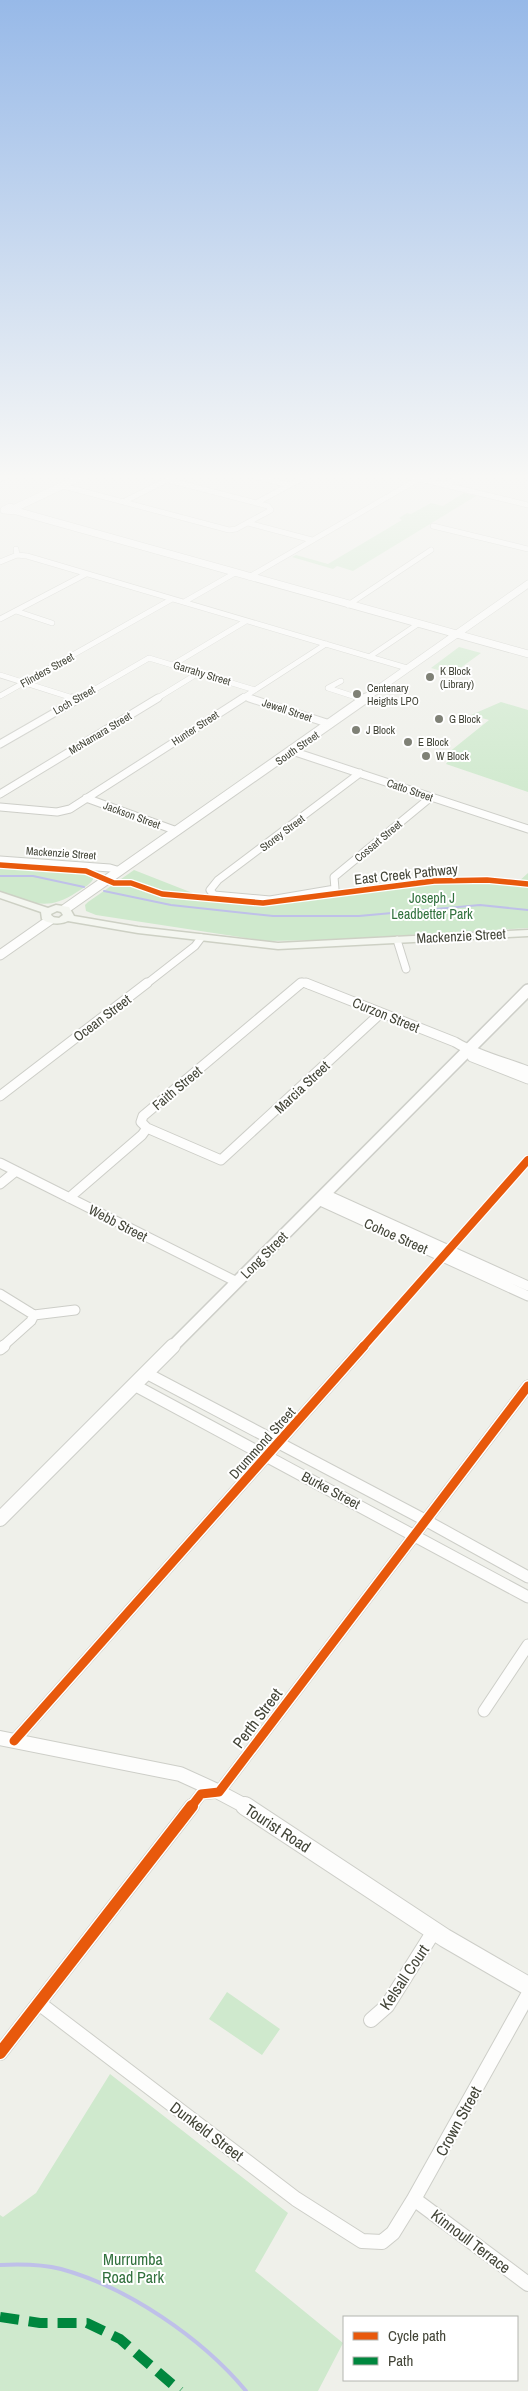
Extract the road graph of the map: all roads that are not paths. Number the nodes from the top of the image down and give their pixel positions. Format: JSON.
{"nodes":[{"id":1,"x":66,"y":585,"type":"edge"},
{"id":2,"x":122,"y":585,"type":"edge"},
{"id":3,"x":215,"y":585,"type":"edge"},
{"id":4,"x":279,"y":585,"type":"edge"},
{"id":5,"x":378,"y":585,"type":"edge"},
{"id":6,"x":527,"y":585,"type":"edge"},
{"id":7,"x":172,"y":599,"type":"junction"},
{"id":8,"x":184,"y":602,"type":"junction"},
{"id":9,"x":348,"y":604,"type":"junction"},
{"id":10,"x":16,"y":611,"type":"junction"},
{"id":11,"x":0,"y":619,"type":"edge"},
{"id":12,"x":246,"y":621,"type":"junction"},
{"id":13,"x":52,"y":623,"type":"dead end"},
{"id":14,"x":418,"y":624,"type":"junction"},
{"id":15,"x":456,"y":634,"type":"junction"},
{"id":16,"x":326,"y":644,"type":"junction"},
{"id":17,"x":146,"y":650,"type":"dead end"},
{"id":18,"x":528,"y":654,"type":"edge"},
{"id":19,"x":369,"y":657,"type":"junction"},
{"id":20,"x":149,"y":658,"type":"junction"},
{"id":21,"x":174,"y":664,"type":"junction"},
{"id":22,"x":407,"y":668,"type":"junction"},
{"id":23,"x":200,"y":672,"type":"junction"},
{"id":24,"x":0,"y":676,"type":"edge"},
{"id":25,"x":340,"y":681,"type":"dead end"},
{"id":26,"x":25,"y":682,"type":"junction"},
{"id":27,"x":254,"y":690,"type":"junction"},
{"id":28,"x":0,"y":696,"type":"edge"},
{"id":29,"x":244,"y":696,"type":"junction"},
{"id":30,"x":76,"y":699,"type":"junction"},
{"id":31,"x":365,"y":700,"type":"junction"},
{"id":32,"x":330,"y":724,"type":"junction"},
{"id":33,"x":0,"y":744,"type":"edge"},
{"id":34,"x":292,"y":751,"type":"junction"},
{"id":35,"x":360,"y":774,"type":"junction"},
{"id":36,"x":0,"y":794,"type":"edge"},
{"id":37,"x":431,"y":797,"type":"junction"},
{"id":38,"x":86,"y":798,"type":"junction"},
{"id":39,"x":0,"y":807,"type":"edge"},
{"id":40,"x":528,"y":829,"type":"edge"},
{"id":41,"x":178,"y":831,"type":"junction"},
{"id":42,"x":0,"y":860,"type":"edge"},
{"id":43,"x":120,"y":871,"type":"junction"},
{"id":44,"x":335,"y":889,"type":"joint"},
{"id":45,"x":0,"y":895,"type":"edge"},
{"id":46,"x":66,"y":914,"type":"junction"},
{"id":47,"x":48,"y":916,"type":"junction"},
{"id":48,"x":528,"y":933,"type":"edge"},
{"id":49,"x":201,"y":938,"type":"junction"},
{"id":50,"x":397,"y":940,"type":"junction"},
{"id":51,"x":0,"y":955,"type":"edge"},
{"id":52,"x":406,"y":969,"type":"dead end"},
{"id":53,"x":303,"y":982,"type":"joint"},
{"id":54,"x":528,"y":990,"type":"edge"},
{"id":55,"x":382,"y":1013,"type":"junction"},
{"id":56,"x":468,"y":1050,"type":"junction"},
{"id":57,"x":528,"y":1071,"type":"edge"},
{"id":58,"x":528,"y":1079,"type":"edge"},
{"id":59,"x":0,"y":1086,"type":"edge"},
{"id":60,"x":9,"y":1090,"type":"junction"},
{"id":61,"x":0,"y":1096,"type":"edge"},
{"id":62,"x":147,"y":1128,"type":"junction"},
{"id":63,"x":528,"y":1160,"type":"edge"},
{"id":64,"x":0,"y":1164,"type":"edge"},
{"id":65,"x":16,"y":1171,"type":"junction"},
{"id":66,"x":0,"y":1184,"type":"edge"},
{"id":67,"x":322,"y":1197,"type":"junction"},
{"id":68,"x":69,"y":1198,"type":"junction"},
{"id":69,"x":446,"y":1253,"type":"junction"},
{"id":70,"x":237,"y":1282,"type":"junction"},
{"id":71,"x":528,"y":1286,"type":"edge"},
{"id":72,"x":0,"y":1294,"type":"edge"},
{"id":73,"x":528,"y":1296,"type":"edge"},
{"id":74,"x":75,"y":1310,"type":"dead end"},
{"id":75,"x":34,"y":1314,"type":"junction"},
{"id":76,"x":0,"y":1349,"type":"edge"},
{"id":77,"x":146,"y":1373,"type":"junction"},
{"id":78,"x":134,"y":1385,"type":"junction"},
{"id":79,"x":528,"y":1386,"type":"edge"},
{"id":80,"x":278,"y":1444,"type":"junction"},
{"id":81,"x":267,"y":1456,"type":"junction"},
{"id":82,"x":0,"y":1519,"type":"edge"},
{"id":83,"x":425,"y":1520,"type":"junction"},
{"id":84,"x":414,"y":1534,"type":"junction"},
{"id":85,"x":528,"y":1577,"type":"edge"},
{"id":86,"x":528,"y":1597,"type":"edge"},
{"id":87,"x":528,"y":1645,"type":"edge"},
{"id":88,"x":484,"y":1711,"type":"dead end"},
{"id":89,"x":7,"y":1739,"type":"edge"},
{"id":90,"x":219,"y":1792,"type":"junction"},
{"id":91,"x":434,"y":1931,"type":"junction"},
{"id":92,"x":528,"y":1986,"type":"edge"},
{"id":93,"x":528,"y":1995,"type":"edge"},
{"id":94,"x":40,"y":2004,"type":"junction"},
{"id":95,"x":371,"y":2020,"type":"dead end"},
{"id":96,"x":0,"y":2052,"type":"edge"},
{"id":97,"x":414,"y":2199,"type":"junction"},
{"id":98,"x":382,"y":2242,"type":"joint"},
{"id":99,"x":528,"y":2284,"type":"edge"}],
"edges":[{"from":1,"to":10,"type":"street"},
{"from":2,"to":7,"type":"street"},
{"from":3,"to":8,"type":"street"},
{"from":4,"to":9,"type":"street"},
{"from":5,"to":9,"type":"street"},
{"from":6,"to":15,"type":"street","name":"South Street"},
{"from":7,"to":8,"type":"street"},
{"from":7,"to":26,"type":"street","name":"Flinders Street"},
{"from":8,"to":12,"type":"street"},
{"from":9,"to":14,"type":"street"},
{"from":10,"to":11,"type":"street"},
{"from":10,"to":13,"type":"street"},
{"from":12,"to":16,"type":"street"},
{"from":12,"to":21,"type":"street"},
{"from":14,"to":15,"type":"street"},
{"from":14,"to":19,"type":"street"},
{"from":15,"to":18,"type":"street"},
{"from":15,"to":22,"type":"street","name":"South Street"},
{"from":16,"to":19,"type":"street"},
{"from":16,"to":27,"type":"street","name":"Hunter Street"},
{"from":17,"to":20,"type":"street"},
{"from":19,"to":22,"type":"street"},
{"from":20,"to":21,"type":"street","name":"Garrahy Street"},
{"from":20,"to":30,"type":"street","name":"Loch Street"},
{"from":21,"to":23,"type":"street","name":"Garrahy Street"},
{"from":22,"to":31,"type":"street","name":"South Street"},
{"from":23,"to":27,"type":"street","name":"Garrahy Street"},
{"from":23,"to":36,"type":"street","name":"McNamara Street"},
{"from":24,"to":26,"type":"street"},
{"from":25,"to":31,"type":"street"},
{"from":26,"to":28,"type":"street","name":"Flinders Street"},
{"from":26,"to":30,"type":"street"},
{"from":27,"to":29,"type":"street","name":"Hunter Street"},
{"from":29,"to":32,"type":"street","name":"Jewell Street"},
{"from":29,"to":38,"type":"street","name":"Hunter Street"},
{"from":30,"to":33,"type":"street","name":"Loch Street"},
{"from":31,"to":32,"type":"street","name":"South Street"},
{"from":32,"to":34,"type":"street","name":"South Street"},
{"from":34,"to":35,"type":"street","name":"Catto Street"},
{"from":34,"to":41,"type":"street","name":"South Street"},
{"from":35,"to":37,"type":"street","name":"Catto Street"},
{"from":35,"to":44,"type":"street","name":"Storey Street"},
{"from":37,"to":40,"type":"street","name":"Catto Street"},
{"from":37,"to":44,"type":"street","name":"Cossart Street"},
{"from":38,"to":39,"type":"street","name":"Hunter Street"},
{"from":38,"to":41,"type":"street","name":"Jackson Street"},
{"from":41,"to":43,"type":"street","name":"South Street"},
{"from":42,"to":43,"type":"street","name":"Mackenzie Street"},
{"from":43,"to":46,"type":"street","name":"South Street"},
{"from":45,"to":47,"type":"main road"},
{"from":46,"to":47,"type":"main road","name":"Mackenzie Street"},
{"from":46,"to":49,"type":"main road","name":"Mackenzie Street"},
{"from":47,"to":51,"type":"street"},
{"from":48,"to":50,"type":"main road","name":"Mackenzie Street"},
{"from":49,"to":50,"type":"main road","name":"Mackenzie Street"},
{"from":49,"to":60,"type":"street","name":"Ocean Street"},
{"from":50,"to":52,"type":"street"},
{"from":53,"to":55,"type":"street","name":"Curzon Street"},
{"from":53,"to":62,"type":"street","name":"Faith Street"},
{"from":54,"to":56,"type":"street","name":"Long Street"},
{"from":55,"to":56,"type":"street","name":"Curzon Street"},
{"from":55,"to":62,"type":"street","name":"Marcia Street"},
{"from":56,"to":57,"type":"street","name":"Curzon Street"},
{"from":56,"to":58,"type":"street","name":"Curzon Street"},
{"from":56,"to":67,"type":"street","name":"Long Street"},
{"from":59,"to":60,"type":"street"},
{"from":60,"to":61,"type":"street","name":"Ocean Street"},
{"from":62,"to":68,"type":"street","name":"Faith Street"},
{"from":63,"to":69,"type":"street","name":"Drummond Street"},
{"from":64,"to":65,"type":"street","name":"Webb Street"},
{"from":65,"to":66,"type":"street"},
{"from":65,"to":68,"type":"street","name":"Webb Street"},
{"from":67,"to":69,"type":"street","name":"Cohoe Street"},
{"from":67,"to":70,"type":"street","name":"Long Street"},
{"from":68,"to":70,"type":"street","name":"Webb Street"},
{"from":69,"to":71,"type":"street","name":"Cohoe Street"},
{"from":69,"to":73,"type":"street","name":"Cohoe Street"},
{"from":69,"to":80,"type":"street","name":"Drummond Street"},
{"from":70,"to":77,"type":"street","name":"Long Street"},
{"from":72,"to":75,"type":"street"},
{"from":74,"to":75,"type":"street"},
{"from":75,"to":76,"type":"street"},
{"from":77,"to":78,"type":"street","name":"Long Street"},
{"from":77,"to":80,"type":"street","name":"Burke Street"},
{"from":78,"to":81,"type":"street","name":"Burke Street"},
{"from":78,"to":82,"type":"street","name":"Long Street"},
{"from":79,"to":83,"type":"street","name":"Perth Street"},
{"from":80,"to":81,"type":"street","name":"Drummond Street"},
{"from":80,"to":83,"type":"street","name":"Burke Street"},
{"from":81,"to":84,"type":"street","name":"Burke Street"},
{"from":81,"to":89,"type":"street","name":"Drummond Street"},
{"from":83,"to":84,"type":"street","name":"Perth Street"},
{"from":83,"to":85,"type":"street","name":"Burke Street"},
{"from":84,"to":86,"type":"street","name":"Burke Street"},
{"from":84,"to":90,"type":"street","name":"Perth Street"},
{"from":87,"to":88,"type":"street"},
{"from":89,"to":90,"type":"street","name":"Tourist Road"},
{"from":90,"to":91,"type":"street","name":"Tourist Road"},
{"from":90,"to":94,"type":"street"},
{"from":91,"to":92,"type":"street","name":"Tourist Road"},
{"from":91,"to":95,"type":"street","name":"Kelsall Court"},
{"from":93,"to":97,"type":"street","name":"Crown Street"},
{"from":94,"to":96,"type":"street"},
{"from":94,"to":98,"type":"street","name":"Dunkeld Street"},
{"from":97,"to":98,"type":"street","name":"Crown Street"},
{"from":97,"to":99,"type":"street","name":"Kinnoull Terrace"}]}
